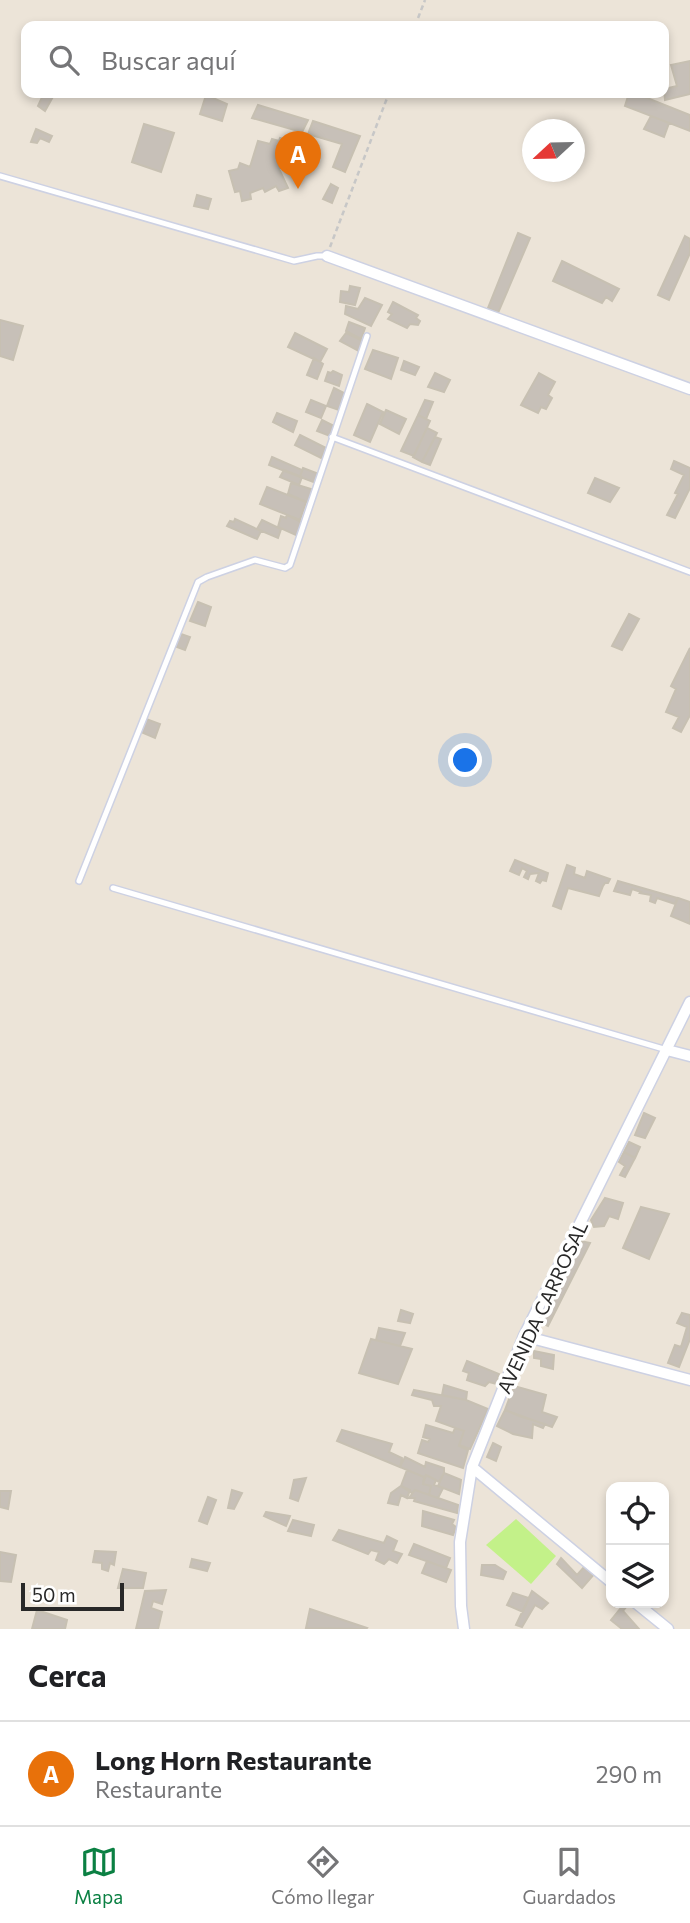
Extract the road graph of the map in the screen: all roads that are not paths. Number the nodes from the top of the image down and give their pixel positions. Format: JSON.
{"nodes":[{"id":1,"x":0,"y":176,"type":"edge"},
{"id":2,"x":327,"y":256,"type":"joint"},
{"id":3,"x":367,"y":336,"type":"dead end"},
{"id":4,"x":690,"y":389,"type":"edge"},
{"id":5,"x":332,"y":437,"type":"junction"},
{"id":6,"x":690,"y":572,"type":"edge"},
{"id":7,"x":79,"y":880,"type":"dead end"},
{"id":8,"x":113,"y":888,"type":"dead end"},
{"id":9,"x":690,"y":1002,"type":"edge"},
{"id":10,"x":667,"y":1050,"type":"junction"},
{"id":11,"x":690,"y":1056,"type":"edge"},
{"id":12,"x":524,"y":1336,"type":"junction"},
{"id":13,"x":690,"y":1380,"type":"edge"},
{"id":14,"x":472,"y":1467,"type":"junction"},
{"id":15,"x":606,"y":1578,"type":"edge"},
{"id":16,"x":642,"y":1608,"type":"edge"},
{"id":17,"x":464,"y":1629,"type":"edge"},
{"id":18,"x":668,"y":1629,"type":"edge"}],
"edges":[{"from":1,"to":2,"type":"lane"},
{"from":2,"to":4,"type":"street"},
{"from":3,"to":5,"type":"lane"},
{"from":5,"to":6,"type":"lane"},
{"from":5,"to":7,"type":"lane"},
{"from":8,"to":10,"type":"lane"},
{"from":9,"to":10,"type":"street","name":"AVENIDA CARROSAL"},
{"from":10,"to":11,"type":"street"},
{"from":10,"to":12,"type":"street","name":"AVENIDA CARROSAL"},
{"from":12,"to":13,"type":"street"},
{"from":12,"to":14,"type":"street","name":"AVENIDA CARROSAL"},
{"from":14,"to":15,"type":"street"},
{"from":14,"to":17,"type":"street","name":"AVENIDA CARROSAL"},
{"from":16,"to":18,"type":"street"}]}
